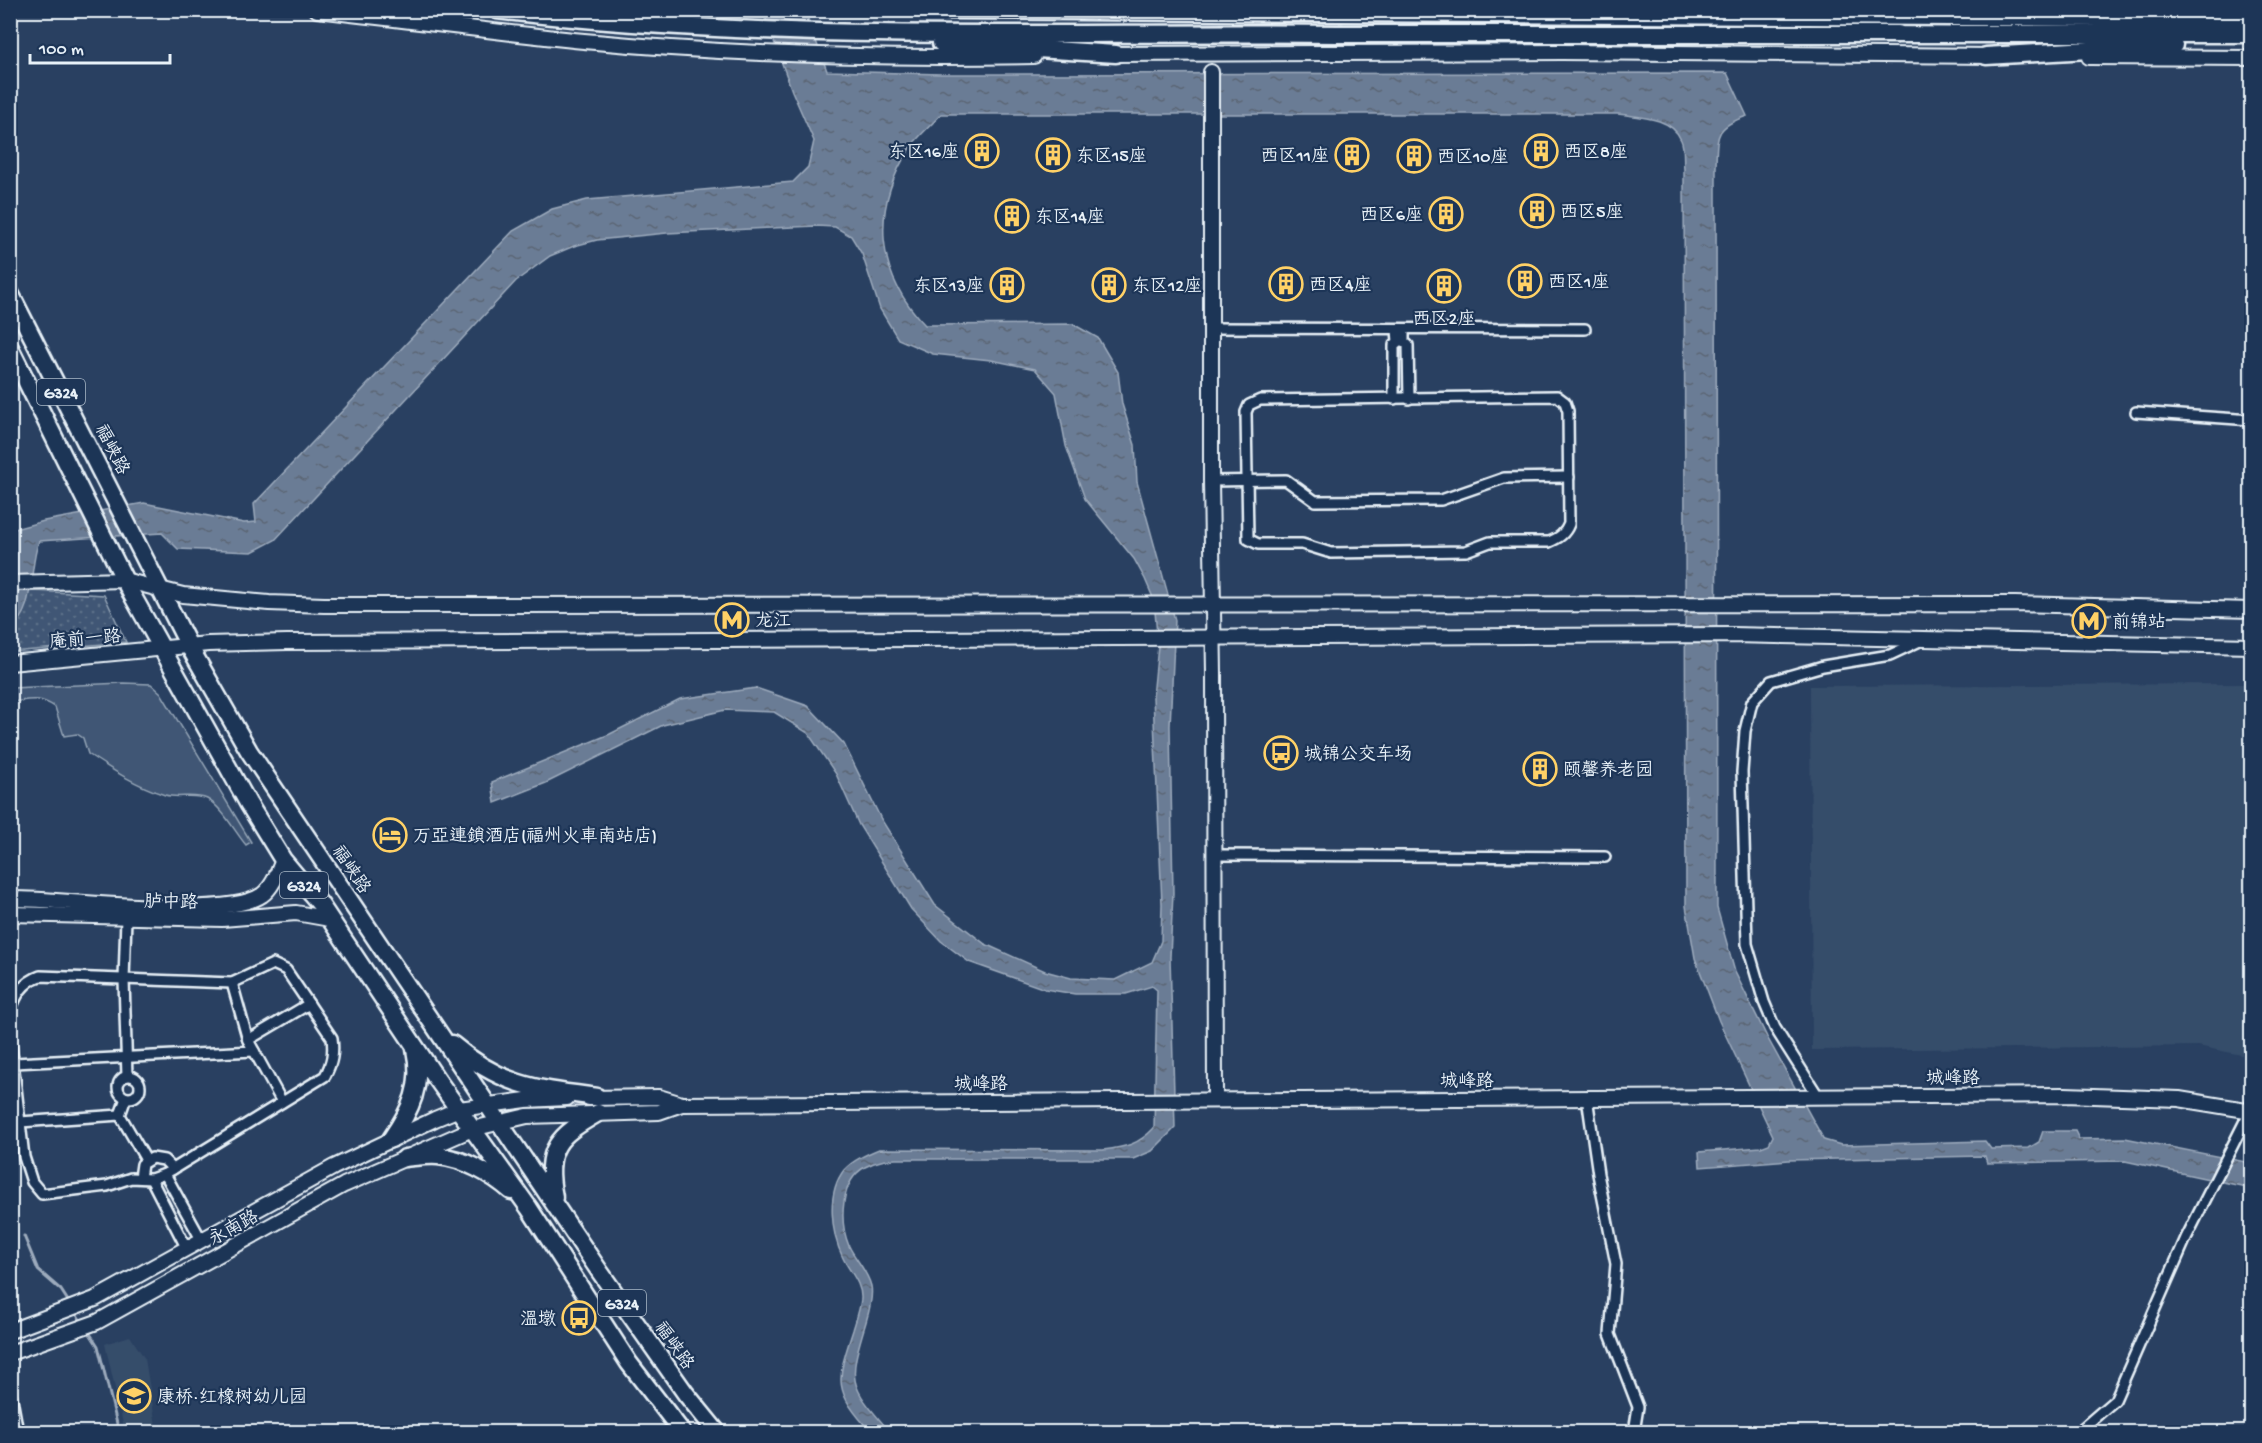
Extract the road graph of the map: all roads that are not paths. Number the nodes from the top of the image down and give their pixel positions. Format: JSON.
{"nodes":[{"id":1,"x":317,"y":10,"type":"edge"},
{"id":2,"x":497,"y":10,"type":"edge"},
{"id":3,"x":948,"y":10,"type":"edge"},
{"id":4,"x":1572,"y":10,"type":"edge"},
{"id":5,"x":1677,"y":10,"type":"edge"},
{"id":6,"x":2210,"y":10,"type":"edge"},
{"id":7,"x":2252,"y":19,"type":"edge"},
{"id":8,"x":854,"y":32,"type":"junction"},
{"id":9,"x":2252,"y":34,"type":"edge"},
{"id":10,"x":2252,"y":41,"type":"edge"},
{"id":11,"x":1562,"y":52,"type":"junction"},
{"id":12,"x":1116,"y":54,"type":"junction"},
{"id":13,"x":1716,"y":54,"type":"junction"},
{"id":14,"x":1211,"y":55,"type":"junction"},
{"id":15,"x":1986,"y":56,"type":"junction"},
{"id":16,"x":2252,"y":58,"type":"edge"},
{"id":17,"x":1211,"y":72,"type":"joint"},
{"id":18,"x":10,"y":293,"type":"edge"},
{"id":19,"x":1210,"y":328,"type":"junction"},
{"id":20,"x":1401,"y":329,"type":"junction"},
{"id":21,"x":1586,"y":329,"type":"dead end"},
{"id":22,"x":10,"y":348,"type":"edge"},
{"id":23,"x":1394,"y":399,"type":"junction"},
{"id":24,"x":1409,"y":399,"type":"junction"},
{"id":25,"x":2136,"y":412,"type":"dead end"},
{"id":26,"x":2252,"y":420,"type":"edge"},
{"id":27,"x":1569,"y":477,"type":"junction"},
{"id":28,"x":1210,"y":481,"type":"junction"},
{"id":29,"x":1246,"y":481,"type":"junction"},
{"id":30,"x":124,"y":580,"type":"junction"},
{"id":31,"x":10,"y":583,"type":"edge"},
{"id":32,"x":160,"y":590,"type":"junction"},
{"id":33,"x":1213,"y":605,"type":"junction"},
{"id":34,"x":2252,"y":610,"type":"edge"},
{"id":35,"x":1213,"y":638,"type":"junction"},
{"id":36,"x":1924,"y":639,"type":"junction"},
{"id":37,"x":189,"y":646,"type":"junction"},
{"id":38,"x":2252,"y":646,"type":"edge"},
{"id":39,"x":162,"y":649,"type":"junction"},
{"id":40,"x":10,"y":663,"type":"edge"},
{"id":41,"x":1215,"y":855,"type":"junction"},
{"id":42,"x":1605,"y":857,"type":"dead end"},
{"id":43,"x":283,"y":860,"type":"junction"},
{"id":44,"x":14,"y":899,"type":"edge"},
{"id":45,"x":10,"y":914,"type":"edge"},
{"id":46,"x":126,"y":918,"type":"junction"},
{"id":47,"x":330,"y":919,"type":"junction"},
{"id":48,"x":124,"y":980,"type":"junction"},
{"id":49,"x":232,"y":983,"type":"junction"},
{"id":50,"x":309,"y":1004,"type":"junction"},
{"id":51,"x":421,"y":1008,"type":"junction"},
{"id":52,"x":10,"y":1012,"type":"edge"},
{"id":53,"x":399,"y":1021,"type":"junction"},
{"id":54,"x":437,"y":1032,"type":"junction"},
{"id":55,"x":10,"y":1036,"type":"edge"},
{"id":56,"x":248,"y":1040,"type":"junction"},
{"id":57,"x":413,"y":1042,"type":"junction"},
{"id":58,"x":254,"y":1051,"type":"junction"},
{"id":59,"x":127,"y":1057,"type":"junction"},
{"id":60,"x":14,"y":1063,"type":"junction"},
{"id":61,"x":127,"y":1076,"type":"junction"},
{"id":62,"x":1812,"y":1096,"type":"junction"},
{"id":63,"x":1587,"y":1097,"type":"junction"},
{"id":64,"x":126,"y":1098,"type":"junction"},
{"id":65,"x":564,"y":1098,"type":"junction"},
{"id":66,"x":1215,"y":1099,"type":"junction"},
{"id":67,"x":282,"y":1102,"type":"junction"},
{"id":68,"x":488,"y":1105,"type":"junction"},
{"id":69,"x":598,"y":1105,"type":"junction"},
{"id":70,"x":2251,"y":1106,"type":"edge"},
{"id":71,"x":459,"y":1109,"type":"junction"},
{"id":72,"x":564,"y":1114,"type":"junction"},
{"id":73,"x":120,"y":1115,"type":"junction"},
{"id":74,"x":501,"y":1121,"type":"junction"},
{"id":75,"x":20,"y":1122,"type":"junction"},
{"id":76,"x":472,"y":1129,"type":"junction"},
{"id":77,"x":391,"y":1139,"type":"junction"},
{"id":78,"x":405,"y":1158,"type":"junction"},
{"id":79,"x":146,"y":1160,"type":"junction"},
{"id":80,"x":169,"y":1172,"type":"junction"},
{"id":81,"x":140,"y":1178,"type":"junction"},
{"id":82,"x":151,"y":1179,"type":"junction"},
{"id":83,"x":555,"y":1203,"type":"junction"},
{"id":84,"x":529,"y":1208,"type":"junction"},
{"id":85,"x":567,"y":1221,"type":"junction"},
{"id":86,"x":547,"y":1235,"type":"junction"},
{"id":87,"x":202,"y":1241,"type":"junction"},
{"id":88,"x":188,"y":1249,"type":"junction"},
{"id":89,"x":10,"y":1331,"type":"edge"},
{"id":90,"x":10,"y":1353,"type":"edge"},
{"id":91,"x":10,"y":1388,"type":"edge"},
{"id":92,"x":18,"y":1432,"type":"edge"},
{"id":93,"x":682,"y":1432,"type":"edge"},
{"id":94,"x":717,"y":1432,"type":"edge"},
{"id":95,"x":1634,"y":1432,"type":"edge"},
{"id":96,"x":2078,"y":1432,"type":"edge"}],
"edges":[{"from":1,"to":12,"type":"street"},
{"from":2,"to":8,"type":"highway"},
{"from":3,"to":7,"type":"highway","bridge":true},
{"from":4,"to":11,"type":"street"},
{"from":5,"to":13,"type":"street"},
{"from":6,"to":7,"type":"highway"},
{"from":8,"to":9,"type":"highway","bridge":true},
{"from":8,"to":12,"type":"highway"},
{"from":10,"to":15,"type":"highway"},
{"from":11,"to":13,"type":"street"},
{"from":11,"to":14,"type":"street"},
{"from":12,"to":14,"type":"street"},
{"from":13,"to":15,"type":"street"},
{"from":14,"to":17,"type":"street"},
{"from":15,"to":16,"type":"street"},
{"from":17,"to":19,"type":"street"},
{"from":18,"to":32,"type":"highway","name":"福峡路","number":"G324"},
{"from":19,"to":20,"type":"street"},
{"from":19,"to":28,"type":"street"},
{"from":20,"to":21,"type":"street"},
{"from":20,"to":23,"type":"street"},
{"from":20,"to":24,"type":"street"},
{"from":22,"to":30,"type":"highway","number":"G324"},
{"from":23,"to":24,"type":"street"},
{"from":23,"to":29,"type":"street"},
{"from":24,"to":27,"type":"street"},
{"from":25,"to":26,"type":"street"},
{"from":27,"to":29,"type":"street"},
{"from":27,"to":29,"type":"street"},
{"from":28,"to":29,"type":"street"},
{"from":28,"to":33,"type":"street"},
{"from":30,"to":31,"type":"street"},
{"from":30,"to":32,"type":"street"},
{"from":30,"to":39,"type":"highway","number":"G324"},
{"from":32,"to":33,"type":"street"},
{"from":32,"to":37,"type":"highway","name":"福峡路","number":"G324"},
{"from":33,"to":34,"type":"street"},
{"from":33,"to":35,"type":"street"},
{"from":35,"to":36,"type":"street","name":"庵前一路"},
{"from":35,"to":37,"type":"street","name":"庵前一路"},
{"from":35,"to":41,"type":"street"},
{"from":36,"to":38,"type":"street","name":"庵前一路"},
{"from":36,"to":62,"type":"street"},
{"from":37,"to":39,"type":"street","name":"庵前一路"},
{"from":37,"to":51,"type":"highway","name":"福峡路","number":"G324"},
{"from":39,"to":40,"type":"street","name":"庵前一路"},
{"from":39,"to":43,"type":"highway","number":"G324"},
{"from":41,"to":42,"type":"street"},
{"from":41,"to":66,"type":"street"},
{"from":43,"to":44,"type":"street","name":"胪中路"},
{"from":43,"to":47,"type":"highway","number":"G324"},
{"from":45,"to":46,"type":"street","name":"胪中路"},
{"from":46,"to":47,"type":"street","name":"胪中路"},
{"from":46,"to":48,"type":"street"},
{"from":47,"to":53,"type":"highway","number":"G324"},
{"from":48,"to":49,"type":"street"},
{"from":48,"to":52,"type":"street"},
{"from":48,"to":59,"type":"street"},
{"from":49,"to":50,"type":"street"},
{"from":49,"to":56,"type":"street"},
{"from":50,"to":56,"type":"street"},
{"from":50,"to":67,"type":"street"},
{"from":51,"to":53,"type":"highway"},
{"from":51,"to":54,"type":"highway","name":"福峡路","number":"G324"},
{"from":53,"to":57,"type":"highway","number":"G324"},
{"from":54,"to":68,"type":"highway","name":"福峡路","number":"G324"},
{"from":54,"to":69,"type":"highway"},
{"from":55,"to":60,"type":"street"},
{"from":56,"to":58,"type":"street"},
{"from":57,"to":71,"type":"highway","number":"G324"},
{"from":57,"to":77,"type":"highway"},
{"from":58,"to":59,"type":"street"},
{"from":58,"to":67,"type":"street"},
{"from":59,"to":60,"type":"street"},
{"from":59,"to":61,"type":"street"},
{"from":60,"to":75,"type":"street"},
{"from":61,"to":64,"type":"street"},
{"from":61,"to":64,"type":"street"},
{"from":62,"to":63,"type":"street","name":"城峰路"},
{"from":62,"to":70,"type":"street","name":"城峰路"},
{"from":63,"to":66,"type":"street","name":"城峰路"},
{"from":63,"to":95,"type":"street"},
{"from":64,"to":73,"type":"street"},
{"from":65,"to":68,"type":"street","name":"城峰路"},
{"from":65,"to":69,"type":"street","name":"城峰路"},
{"from":65,"to":72,"type":"street"},
{"from":66,"to":69,"type":"street","name":"城峰路"},
{"from":67,"to":80,"type":"street"},
{"from":68,"to":71,"type":"street","name":"城峰路"},
{"from":68,"to":74,"type":"highway","name":"福峡路","number":"G324"},
{"from":69,"to":72,"type":"street","name":"城峰路"},
{"from":69,"to":83,"type":"highway"},
{"from":70,"to":96,"type":"street"},
{"from":71,"to":76,"type":"highway","number":"G324"},
{"from":71,"to":77,"type":"street","name":"城峰路"},
{"from":72,"to":74,"type":"street","name":"城峰路"},
{"from":73,"to":75,"type":"street"},
{"from":73,"to":79,"type":"street"},
{"from":74,"to":76,"type":"street","name":"城峰路"},
{"from":74,"to":83,"type":"highway","name":"福峡路","number":"G324"},
{"from":75,"to":81,"type":"street"},
{"from":76,"to":78,"type":"street","name":"永南路"},
{"from":76,"to":84,"type":"highway","number":"G324"},
{"from":77,"to":87,"type":"street","name":"城峰路"},
{"from":78,"to":84,"type":"highway"},
{"from":78,"to":90,"type":"street","name":"永南路"},
{"from":79,"to":80,"type":"street"},
{"from":79,"to":81,"type":"street"},
{"from":80,"to":82,"type":"street"},
{"from":80,"to":87,"type":"street"},
{"from":81,"to":82,"type":"street"},
{"from":82,"to":88,"type":"street"},
{"from":83,"to":85,"type":"highway","name":"福峡路","number":"G324"},
{"from":84,"to":86,"type":"highway","number":"G324"},
{"from":85,"to":86,"type":"highway"},
{"from":85,"to":94,"type":"highway","name":"福峡路","number":"G324"},
{"from":86,"to":93,"type":"highway","number":"G324"},
{"from":87,"to":88,"type":"street","name":"城峰路"},
{"from":88,"to":89,"type":"street","name":"城峰路"},
{"from":91,"to":92,"type":"street"}]}
